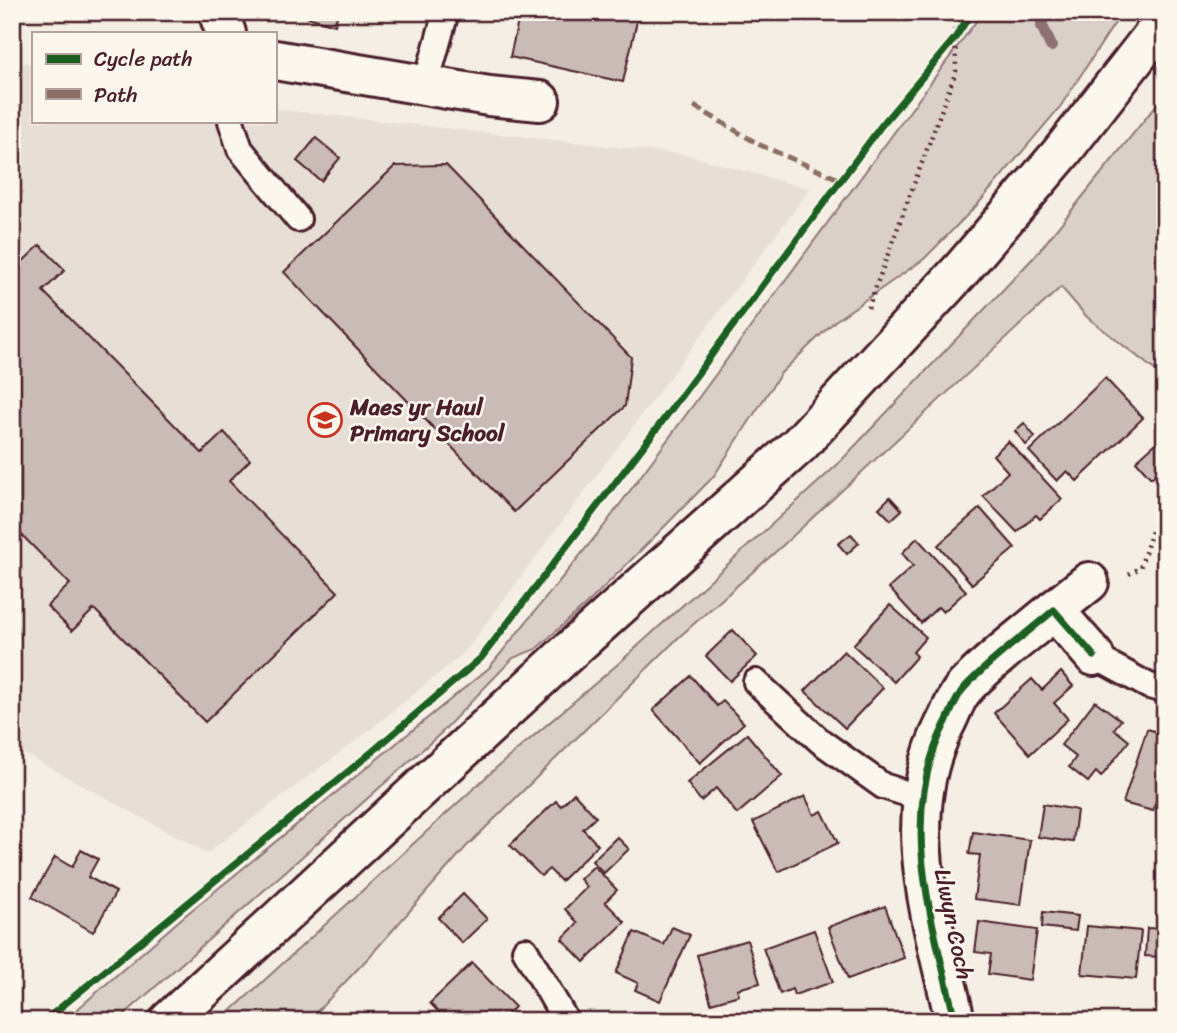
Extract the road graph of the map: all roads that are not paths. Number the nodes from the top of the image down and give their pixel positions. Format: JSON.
{"nodes":[{"id":1,"x":218,"y":12,"type":"edge"},
{"id":2,"x":446,"y":12,"type":"edge"},
{"id":3,"x":1165,"y":20,"type":"edge"},
{"id":4,"x":226,"y":32,"type":"edge"},
{"id":5,"x":276,"y":60,"type":"edge"},
{"id":6,"x":426,"y":84,"type":"junction"},
{"id":7,"x":540,"y":101,"type":"dead end"},
{"id":8,"x":231,"y":122,"type":"edge"},
{"id":9,"x":298,"y":219,"type":"dead end"},
{"id":10,"x":1088,"y":582,"type":"road end"},
{"id":11,"x":1054,"y":610,"type":"junction"},
{"id":12,"x":1094,"y":656,"type":"joint"},
{"id":13,"x":756,"y":682,"type":"dead end"},
{"id":14,"x":1165,"y":690,"type":"edge"},
{"id":15,"x":924,"y":799,"type":"junction"},
{"id":16,"x":525,"y":950,"type":"dead end"},
{"id":17,"x":169,"y":1021,"type":"edge"},
{"id":18,"x":566,"y":1021,"type":"edge"},
{"id":19,"x":956,"y":1021,"type":"edge"}],
"edges":[{"from":1,"to":4,"type":"main road"},
{"from":2,"to":6,"type":"lane"},
{"from":3,"to":17,"type":"main road"},
{"from":5,"to":6,"type":"main road"},
{"from":6,"to":7,"type":"main road"},
{"from":8,"to":9,"type":"lane"},
{"from":10,"to":11,"type":"main road","name":"Llwyn Coch"},
{"from":11,"to":12,"type":"main road"},
{"from":11,"to":15,"type":"main road","name":"Llwyn Coch"},
{"from":12,"to":14,"type":"lane"},
{"from":13,"to":15,"type":"lane"},
{"from":15,"to":19,"type":"main road","name":"Llwyn Coch"},
{"from":16,"to":18,"type":"lane"}]}
